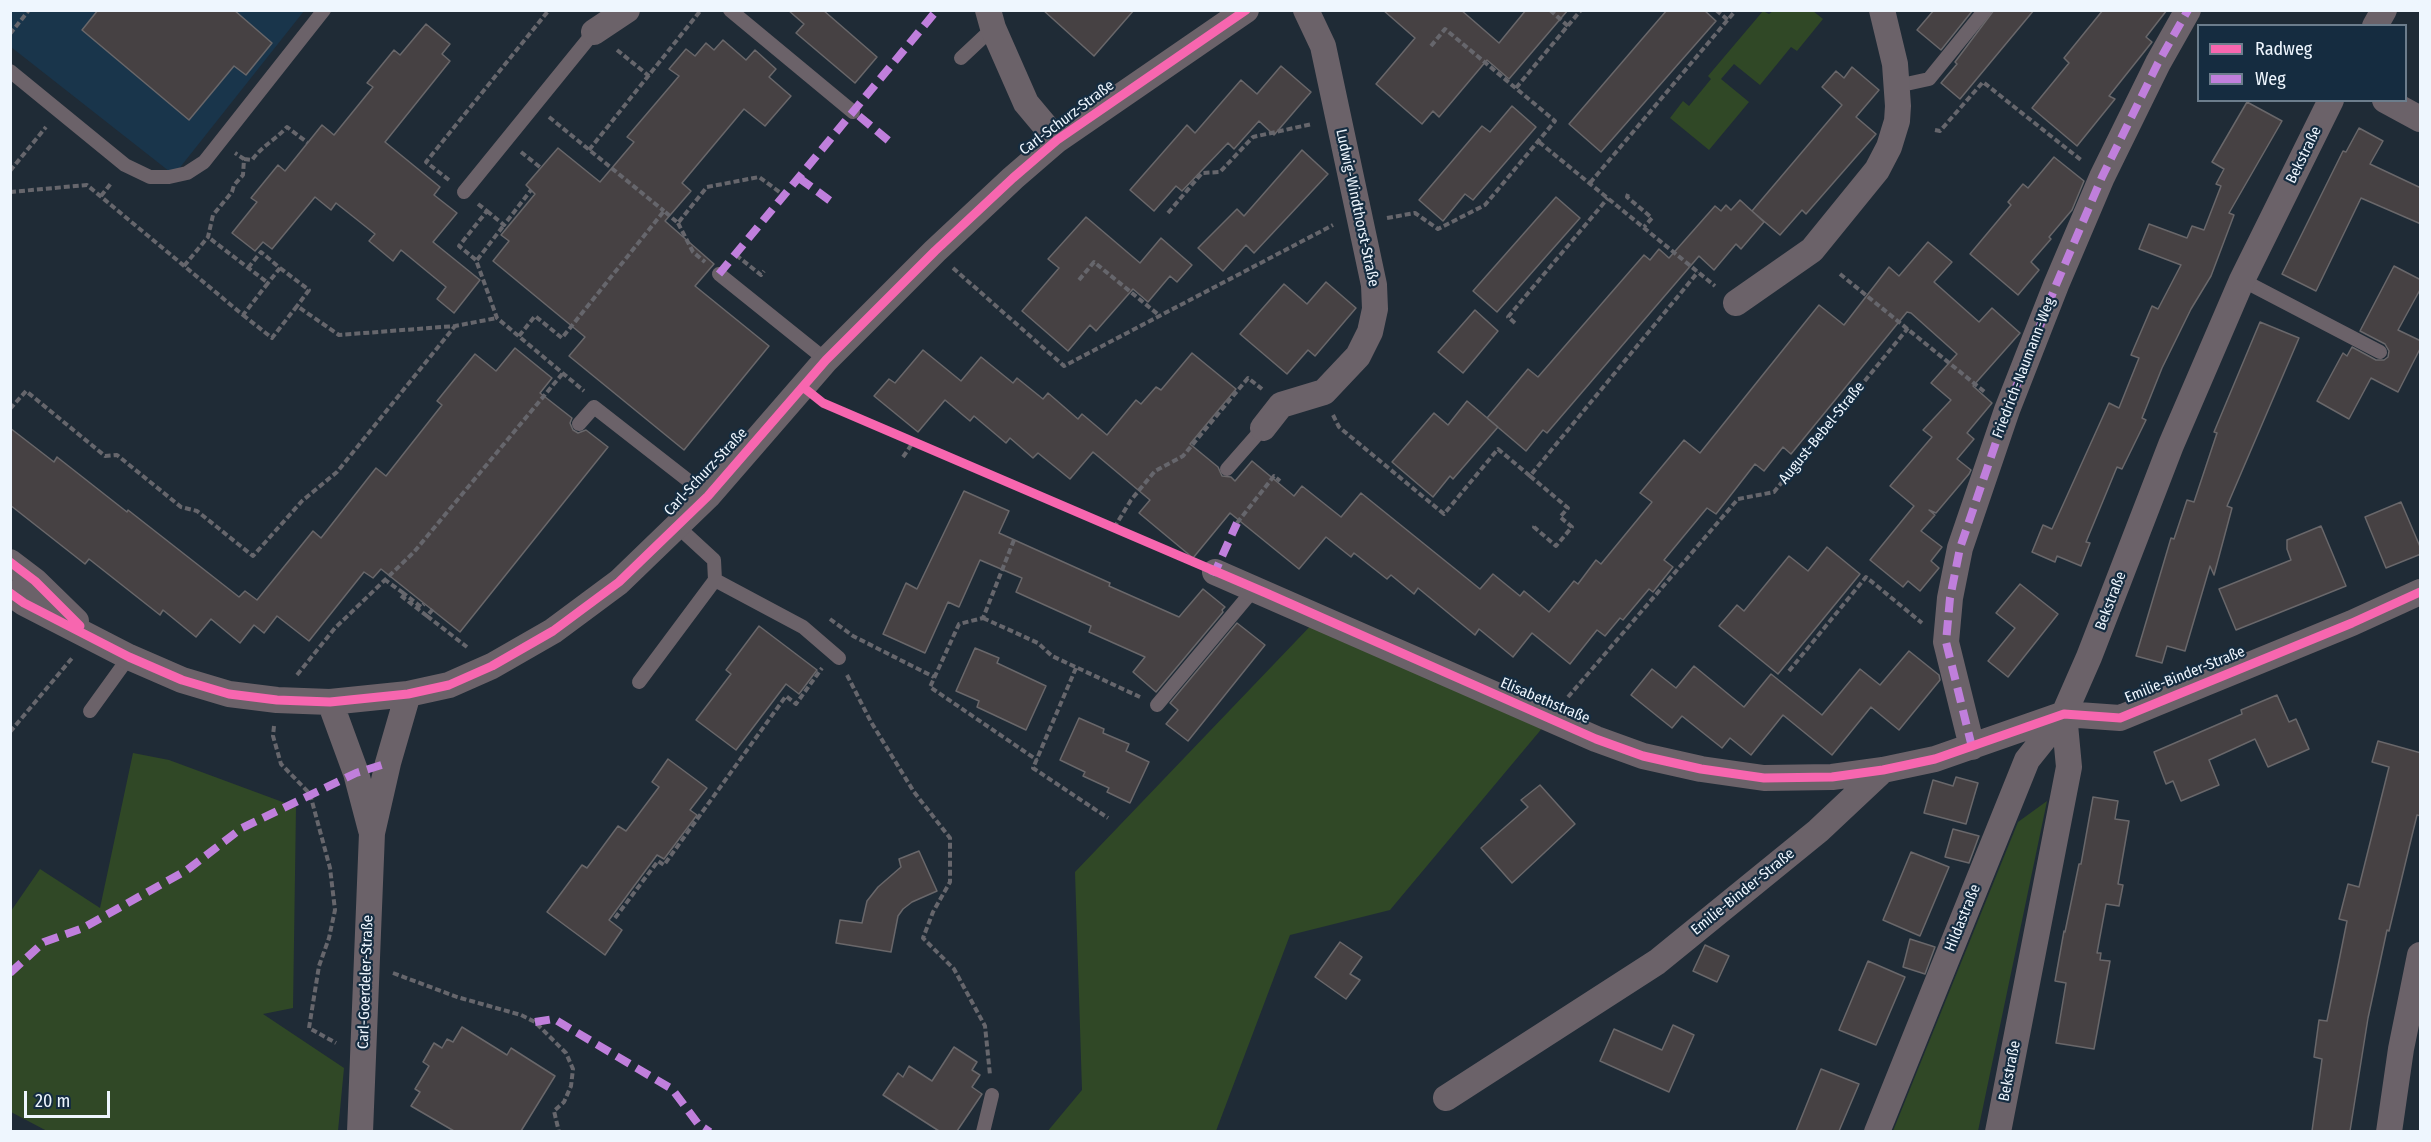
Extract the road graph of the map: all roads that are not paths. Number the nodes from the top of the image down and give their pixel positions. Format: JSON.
{"nodes":[{"id":1,"x":324,"y":10,"type":"edge"},
{"id":2,"x":627,"y":10,"type":"edge"},
{"id":3,"x":730,"y":10,"type":"edge"},
{"id":4,"x":1246,"y":10,"type":"edge"},
{"id":5,"x":1306,"y":10,"type":"edge"},
{"id":6,"x":1882,"y":10,"type":"edge"},
{"id":7,"x":1985,"y":10,"type":"edge"},
{"id":8,"x":2188,"y":10,"type":"edge"},
{"id":9,"x":2384,"y":10,"type":"edge"},
{"id":10,"x":991,"y":19,"type":"edge"},
{"id":11,"x":2375,"y":24,"type":"edge"},
{"id":12,"x":594,"y":32,"type":"joint"},
{"id":13,"x":961,"y":58,"type":"dead end"},
{"id":14,"x":10,"y":71,"type":"edge"},
{"id":15,"x":1897,"y":86,"type":"junction"},
{"id":16,"x":2330,"y":102,"type":"edge"},
{"id":17,"x":2389,"y":102,"type":"edge"},
{"id":18,"x":853,"y":112,"type":"dead end"},
{"id":19,"x":2421,"y":119,"type":"edge"},
{"id":20,"x":1057,"y":140,"type":"junction"},
{"id":21,"x":464,"y":192,"type":"road end"},
{"id":22,"x":720,"y":274,"type":"road end"},
{"id":23,"x":2242,"y":280,"type":"junction"},
{"id":24,"x":1730,"y":310,"type":"dead end"},
{"id":25,"x":2380,"y":352,"type":"dead end"},
{"id":26,"x":826,"y":360,"type":"junction"},
{"id":27,"x":579,"y":424,"type":"dead end"},
{"id":28,"x":1263,"y":428,"type":"joint"},
{"id":29,"x":1227,"y":469,"type":"dead end"},
{"id":30,"x":708,"y":496,"type":"junction"},
{"id":31,"x":677,"y":526,"type":"junction"},
{"id":32,"x":10,"y":562,"type":"edge"},
{"id":33,"x":1215,"y":572,"type":"dead end"},
{"id":34,"x":715,"y":580,"type":"junction"},
{"id":35,"x":1255,"y":588,"type":"junction"},
{"id":36,"x":2421,"y":592,"type":"edge"},
{"id":37,"x":10,"y":593,"type":"edge"},
{"id":38,"x":91,"y":636,"type":"junction"},
{"id":39,"x":129,"y":657,"type":"junction"},
{"id":40,"x":838,"y":658,"type":"road end"},
{"id":41,"x":639,"y":682,"type":"dead end"},
{"id":42,"x":408,"y":694,"type":"junction"},
{"id":43,"x":330,"y":702,"type":"junction"},
{"id":44,"x":1157,"y":705,"type":"dead end"},
{"id":45,"x":90,"y":711,"type":"dead end"},
{"id":46,"x":2064,"y":714,"type":"junction"},
{"id":47,"x":1972,"y":747,"type":"junction"},
{"id":48,"x":1883,"y":771,"type":"junction"},
{"id":49,"x":372,"y":833,"type":"junction"},
{"id":50,"x":2421,"y":955,"type":"edge"},
{"id":51,"x":992,"y":1095,"type":"road end"},
{"id":52,"x":1446,"y":1098,"type":"dead end"},
{"id":53,"x":360,"y":1131,"type":"edge"},
{"id":54,"x":983,"y":1131,"type":"edge"},
{"id":55,"x":1877,"y":1131,"type":"edge"},
{"id":56,"x":1998,"y":1131,"type":"edge"},
{"id":57,"x":2389,"y":1131,"type":"edge"}],
"edges":[{"from":1,"to":14,"type":"lane"},
{"from":2,"to":12,"type":"street"},
{"from":3,"to":18,"type":"lane"},
{"from":4,"to":20,"type":"street","name":"Carl-Schurz-Straße"},
{"from":5,"to":28,"type":"street","name":"Ludwig-Windthorst-Straße"},
{"from":6,"to":15,"type":"street"},
{"from":7,"to":15,"type":"lane"},
{"from":8,"to":47,"type":"street","name":"Friedrich-Naumann-Weg"},
{"from":9,"to":11,"type":"street"},
{"from":10,"to":13,"type":"lane"},
{"from":10,"to":20,"type":"street"},
{"from":12,"to":21,"type":"lane"},
{"from":15,"to":24,"type":"street"},
{"from":16,"to":23,"type":"street","name":"Bekstraße"},
{"from":17,"to":19,"type":"street"},
{"from":20,"to":26,"type":"street","name":"Carl-Schurz-Straße"},
{"from":22,"to":26,"type":"lane"},
{"from":23,"to":25,"type":"lane"},
{"from":23,"to":46,"type":"street","name":"Bekstraße"},
{"from":26,"to":30,"type":"street","name":"Carl-Schurz-Straße"},
{"from":27,"to":30,"type":"lane"},
{"from":28,"to":29,"type":"lane"},
{"from":30,"to":31,"type":"street","name":"Carl-Schurz-Straße"},
{"from":31,"to":34,"type":"lane"},
{"from":31,"to":42,"type":"street","name":"Carl-Schurz-Straße"},
{"from":32,"to":38,"type":"street","name":"Carl-Schurz-Straße"},
{"from":33,"to":35,"type":"street","name":"Elisabethstraße"},
{"from":34,"to":40,"type":"lane"},
{"from":34,"to":41,"type":"lane"},
{"from":35,"to":44,"type":"lane"},
{"from":35,"to":48,"type":"street","name":"Elisabethstraße"},
{"from":36,"to":46,"type":"street","name":"Emilie-Binder-Straße"},
{"from":37,"to":38,"type":"street","name":"Carl-Schurz-Straße"},
{"from":38,"to":39,"type":"street","name":"Carl-Schurz-Straße"},
{"from":39,"to":43,"type":"street","name":"Carl-Schurz-Straße"},
{"from":39,"to":45,"type":"lane"},
{"from":42,"to":43,"type":"street","name":"Carl-Schurz-Straße"},
{"from":42,"to":49,"type":"street","name":"Carl-Goerdeler-Straße"},
{"from":43,"to":49,"type":"street","name":"Carl-Goerdeler-Straße"},
{"from":46,"to":47,"type":"street","name":"Emilie-Binder-Straße"},
{"from":46,"to":55,"type":"street","name":"Hildastraße"},
{"from":46,"to":56,"type":"street","name":"Bekstraße"},
{"from":47,"to":48,"type":"street","name":"Emilie-Binder-Straße"},
{"from":48,"to":52,"type":"street","name":"Emilie-Binder-Straße"},
{"from":49,"to":53,"type":"street","name":"Carl-Goerdeler-Straße"},
{"from":50,"to":57,"type":"street"},
{"from":51,"to":54,"type":"lane"}]}
